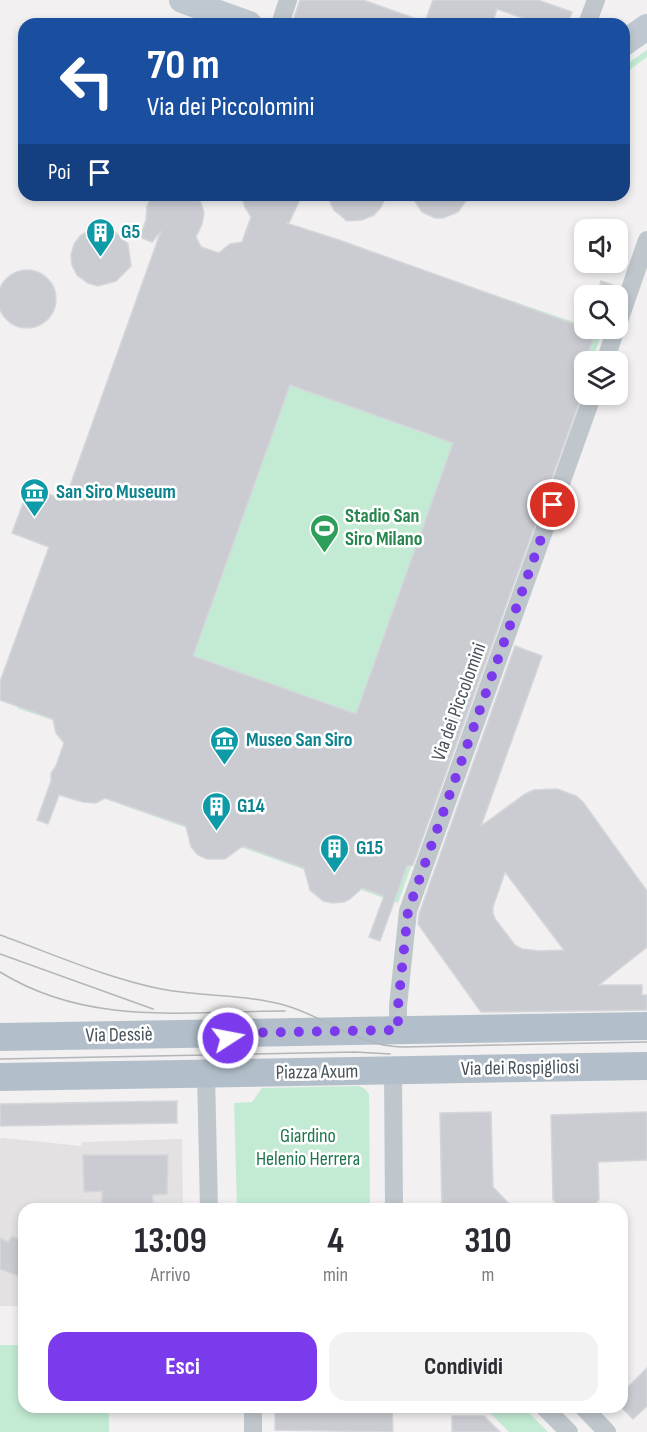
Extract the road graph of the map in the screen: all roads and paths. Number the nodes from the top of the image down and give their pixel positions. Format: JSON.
{"nodes":[{"id":1,"x":182,"y":0,"type":"edge"},
{"id":2,"x":288,"y":0,"type":"edge"},
{"id":3,"x":596,"y":0,"type":"edge"},
{"id":4,"x":232,"y":18,"type":"edge"},
{"id":5,"x":282,"y":18,"type":"edge"},
{"id":6,"x":589,"y":18,"type":"edge"},
{"id":7,"x":647,"y":27,"type":"edge"},
{"id":8,"x":630,"y":39,"type":"edge"},
{"id":9,"x":647,"y":240,"type":"edge"},
{"id":10,"x":628,"y":294,"type":"edge"},
{"id":11,"x":589,"y":405,"type":"edge"},
{"id":12,"x":647,"y":1026,"type":"edge"},
{"id":13,"x":398,"y":1030,"type":"junction"},
{"id":14,"x":238,"y":1033,"type":"junction"},
{"id":15,"x":0,"y":1037,"type":"edge"},
{"id":16,"x":647,"y":1066,"type":"edge"},
{"id":17,"x":393,"y":1070,"type":"junction"},
{"id":18,"x":206,"y":1073,"type":"junction"},
{"id":19,"x":0,"y":1077,"type":"edge"},
{"id":20,"x":209,"y":1203,"type":"edge"},
{"id":21,"x":395,"y":1203,"type":"edge"},
{"id":22,"x":253,"y":1413,"type":"edge"},
{"id":23,"x":550,"y":1413,"type":"edge"},
{"id":24,"x":582,"y":1413,"type":"edge"},
{"id":25,"x":589,"y":1413,"type":"edge"},
{"id":26,"x":253,"y":1432,"type":"edge"},
{"id":27,"x":569,"y":1432,"type":"edge"},
{"id":28,"x":607,"y":1432,"type":"edge"}],
"edges":[{"from":1,"to":4,"type":"street"},
{"from":2,"to":5,"type":"street"},
{"from":3,"to":6,"type":"street"},
{"from":7,"to":8,"type":"street"},
{"from":9,"to":10,"type":"street"},
{"from":11,"to":13,"type":"street","name":"Via dei Piccolomini"},
{"from":12,"to":13,"type":"main road","name":"Via dei Rospigliosi"},
{"from":13,"to":14,"type":"main road","name":"Piazza Axum"},
{"from":13,"to":17,"type":"main road"},
{"from":14,"to":15,"type":"main road","name":"Via Dessiè"},
{"from":14,"to":18,"type":"main road"},
{"from":16,"to":17,"type":"main road","name":"Via dei Rospigliosi"},
{"from":17,"to":18,"type":"main road","name":"Piazza Axum"},
{"from":17,"to":21,"type":"street"},
{"from":18,"to":19,"type":"main road","name":"Via Dessiè"},
{"from":18,"to":20,"type":"street"},
{"from":22,"to":26,"type":"street"},
{"from":23,"to":27,"type":"street"},
{"from":24,"to":27,"type":"street"},
{"from":25,"to":28,"type":"street"}]}
